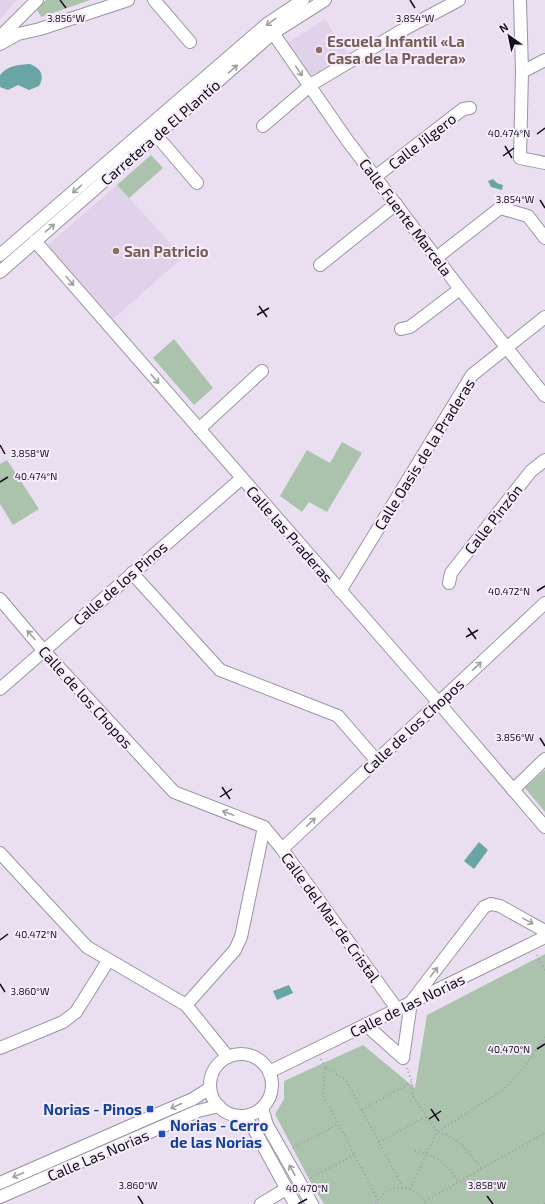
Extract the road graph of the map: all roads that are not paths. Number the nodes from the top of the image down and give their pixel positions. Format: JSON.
{"nodes":[{"id":1,"x":128,"y":0,"type":"edge"},
{"id":2,"x":154,"y":0,"type":"edge"},
{"id":3,"x":303,"y":0,"type":"edge"},
{"id":4,"x":325,"y":0,"type":"edge"},
{"id":5,"x":459,"y":0,"type":"edge"},
{"id":6,"x":520,"y":0,"type":"edge"},
{"id":7,"x":33,"y":4,"type":"edge"},
{"id":8,"x":40,"y":29,"type":"junction"},
{"id":9,"x":273,"y":33,"type":"junction"},
{"id":10,"x":0,"y":37,"type":"edge"},
{"id":11,"x":190,"y":42,"type":"dead end"},
{"id":12,"x":0,"y":44,"type":"edge"},
{"id":13,"x":545,"y":60,"type":"edge"},
{"id":14,"x":522,"y":72,"type":"junction"},
{"id":15,"x":309,"y":86,"type":"junction"},
{"id":16,"x":470,"y":108,"type":"dead end"},
{"id":17,"x":263,"y":126,"type":"dead end"},
{"id":18,"x":156,"y":135,"type":"junction"},
{"id":19,"x":545,"y":163,"type":"edge"},
{"id":20,"x":375,"y":177,"type":"junction"},
{"id":21,"x":197,"y":183,"type":"dead end"},
{"id":22,"x":396,"y":204,"type":"junction"},
{"id":23,"x":545,"y":238,"type":"edge"},
{"id":24,"x":35,"y":241,"type":"junction"},
{"id":25,"x":0,"y":255,"type":"edge"},
{"id":26,"x":436,"y":258,"type":"junction"},
{"id":27,"x":320,"y":265,"type":"dead end"},
{"id":28,"x":0,"y":272,"type":"edge"},
{"id":29,"x":460,"y":289,"type":"junction"},
{"id":30,"x":545,"y":317,"type":"edge"},
{"id":31,"x":400,"y":329,"type":"dead end"},
{"id":32,"x":508,"y":347,"type":"junction"},
{"id":33,"x":262,"y":371,"type":"dead end"},
{"id":34,"x":545,"y":396,"type":"edge"},
{"id":35,"x":199,"y":429,"type":"junction"},
{"id":36,"x":545,"y":460,"type":"edge"},
{"id":37,"x":242,"y":478,"type":"junction"},
{"id":38,"x":132,"y":573,"type":"junction"},
{"id":39,"x":449,"y":583,"type":"dead end"},
{"id":40,"x":340,"y":591,"type":"junction"},
{"id":41,"x":0,"y":599,"type":"edge"},
{"id":42,"x":545,"y":603,"type":"edge"},
{"id":43,"x":43,"y":650,"type":"junction"},
{"id":44,"x":0,"y":689,"type":"edge"},
{"id":45,"x":438,"y":702,"type":"junction"},
{"id":46,"x":545,"y":759,"type":"edge"},
{"id":47,"x":376,"y":760,"type":"junction"},
{"id":48,"x":512,"y":790,"type":"junction"},
{"id":49,"x":264,"y":827,"type":"junction"},
{"id":50,"x":545,"y":827,"type":"edge"},
{"id":51,"x":282,"y":849,"type":"junction"},
{"id":52,"x":0,"y":853,"type":"edge"},
{"id":53,"x":545,"y":931,"type":"edge"},
{"id":54,"x":545,"y":937,"type":"edge"},
{"id":55,"x":108,"y":961,"type":"junction"},
{"id":56,"x":410,"y":1002,"type":"junction"},
{"id":57,"x":186,"y":1005,"type":"junction"},
{"id":58,"x":397,"y":1009,"type":"junction"},
{"id":59,"x":366,"y":1025,"type":"junction"},
{"id":60,"x":0,"y":1048,"type":"edge"},
{"id":61,"x":228,"y":1057,"type":"junction"},
{"id":62,"x":269,"y":1072,"type":"junction"},
{"id":63,"x":210,"y":1088,"type":"junction"},
{"id":64,"x":219,"y":1106,"type":"junction"},
{"id":65,"x":262,"y":1108,"type":"junction"},
{"id":66,"x":244,"y":1116,"type":"junction"},
{"id":67,"x":0,"y":1183,"type":"edge"},
{"id":68,"x":286,"y":1189,"type":"junction"},
{"id":69,"x":1,"y":1198,"type":"edge"},
{"id":70,"x":261,"y":1204,"type":"edge"},
{"id":71,"x":295,"y":1204,"type":"edge"},
{"id":72,"x":312,"y":1204,"type":"edge"}],
"edges":[{"from":1,"to":8,"type":"street"},
{"from":2,"to":11,"type":"street"},
{"from":3,"to":25,"type":"street","name":"Carretera de El Plantío","one_way":true},
{"from":4,"to":9,"type":"street","name":"Carretera de El Plantío"},
{"from":5,"to":15,"type":"street"},
{"from":6,"to":14,"type":"street"},
{"from":7,"to":8,"type":"street"},
{"from":7,"to":10,"type":"street"},
{"from":8,"to":12,"type":"street"},
{"from":9,"to":15,"type":"street","name":"Calle Fuente Marcela","one_way":true},
{"from":18,"to":9,"type":"street","name":"Carretera de El Plantío","one_way":true},
{"from":13,"to":14,"type":"street"},
{"from":14,"to":19,"type":"street"},
{"from":15,"to":17,"type":"street"},
{"from":15,"to":20,"type":"street","name":"Calle Fuente Marcela"},
{"from":16,"to":20,"type":"street","name":"Calle Jilgero"},
{"from":18,"to":21,"type":"street"},
{"from":24,"to":18,"type":"street","name":"Carretera de El Plantío","one_way":true},
{"from":20,"to":22,"type":"street","name":"Calle Fuente Marcela"},
{"from":22,"to":26,"type":"street","name":"Calle Fuente Marcela"},
{"from":22,"to":27,"type":"street"},
{"from":23,"to":26,"type":"street"},
{"from":24,"to":28,"type":"street","name":"Carretera de El Plantío"},
{"from":24,"to":35,"type":"street","name":"Calle las Praderas","one_way":true},
{"from":26,"to":29,"type":"street","name":"Calle Fuente Marcela"},
{"from":29,"to":31,"type":"street"},
{"from":29,"to":32,"type":"street","name":"Calle Fuente Marcela"},
{"from":30,"to":32,"type":"street","name":"Calle Oasis de la Praderas"},
{"from":32,"to":34,"type":"street","name":"Calle Fuente Marcela"},
{"from":32,"to":40,"type":"street","name":"Calle Oasis de la Praderas"},
{"from":33,"to":35,"type":"street"},
{"from":35,"to":37,"type":"street","name":"Calle las Praderas"},
{"from":36,"to":39,"type":"street","name":"Calle Pinzón"},
{"from":37,"to":38,"type":"street","name":"Calle de los Pinos"},
{"from":37,"to":40,"type":"street","name":"Calle las Praderas"},
{"from":38,"to":43,"type":"street","name":"Calle de los Pinos"},
{"from":38,"to":47,"type":"street"},
{"from":40,"to":45,"type":"street","name":"Calle las Praderas"},
{"from":43,"to":41,"type":"street","name":"Calle de los Chopos","one_way":true},
{"from":45,"to":42,"type":"street","name":"Calle de los Chopos","one_way":true},
{"from":43,"to":44,"type":"street","name":"Calle de los Pinos"},
{"from":49,"to":43,"type":"street","name":"Calle de los Chopos","one_way":true},
{"from":45,"to":47,"type":"street","name":"Calle de los Chopos"},
{"from":45,"to":48,"type":"street","name":"Calle las Praderas"},
{"from":46,"to":48,"type":"street"},
{"from":51,"to":47,"type":"street","name":"Calle de los Chopos","one_way":true},
{"from":48,"to":50,"type":"street","name":"Calle las Praderas"},
{"from":49,"to":51,"type":"street","name":"Calle del Mar de Cristal"},
{"from":49,"to":57,"type":"street"},
{"from":51,"to":58,"type":"street","name":"Calle del Mar de Cristal"},
{"from":52,"to":55,"type":"street"},
{"from":56,"to":53,"type":"street","one_way":true},
{"from":54,"to":56,"type":"street","name":"Calle de las Norias"},
{"from":55,"to":57,"type":"street"},
{"from":55,"to":60,"type":"street"},
{"from":56,"to":58,"type":"street","name":"Calle de las Norias"},
{"from":56,"to":59,"type":"street"},
{"from":57,"to":61,"type":"street"},
{"from":58,"to":59,"type":"street","name":"Calle de las Norias"},
{"from":59,"to":62,"type":"street","name":"Calle de las Norias"},
{"from":61,"to":62,"type":"street"},
{"from":61,"to":63,"type":"street"},
{"from":62,"to":65,"type":"street"},
{"from":63,"to":64,"type":"street"},
{"from":63,"to":67,"type":"street","one_way":true},
{"from":64,"to":66,"type":"street"},
{"from":64,"to":69,"type":"street","name":"Calle Las Norias"},
{"from":65,"to":66,"type":"street"},
{"from":72,"to":65,"type":"street","one_way":true},
{"from":66,"to":68,"type":"street"},
{"from":68,"to":70,"type":"street"},
{"from":68,"to":71,"type":"street"}]}
